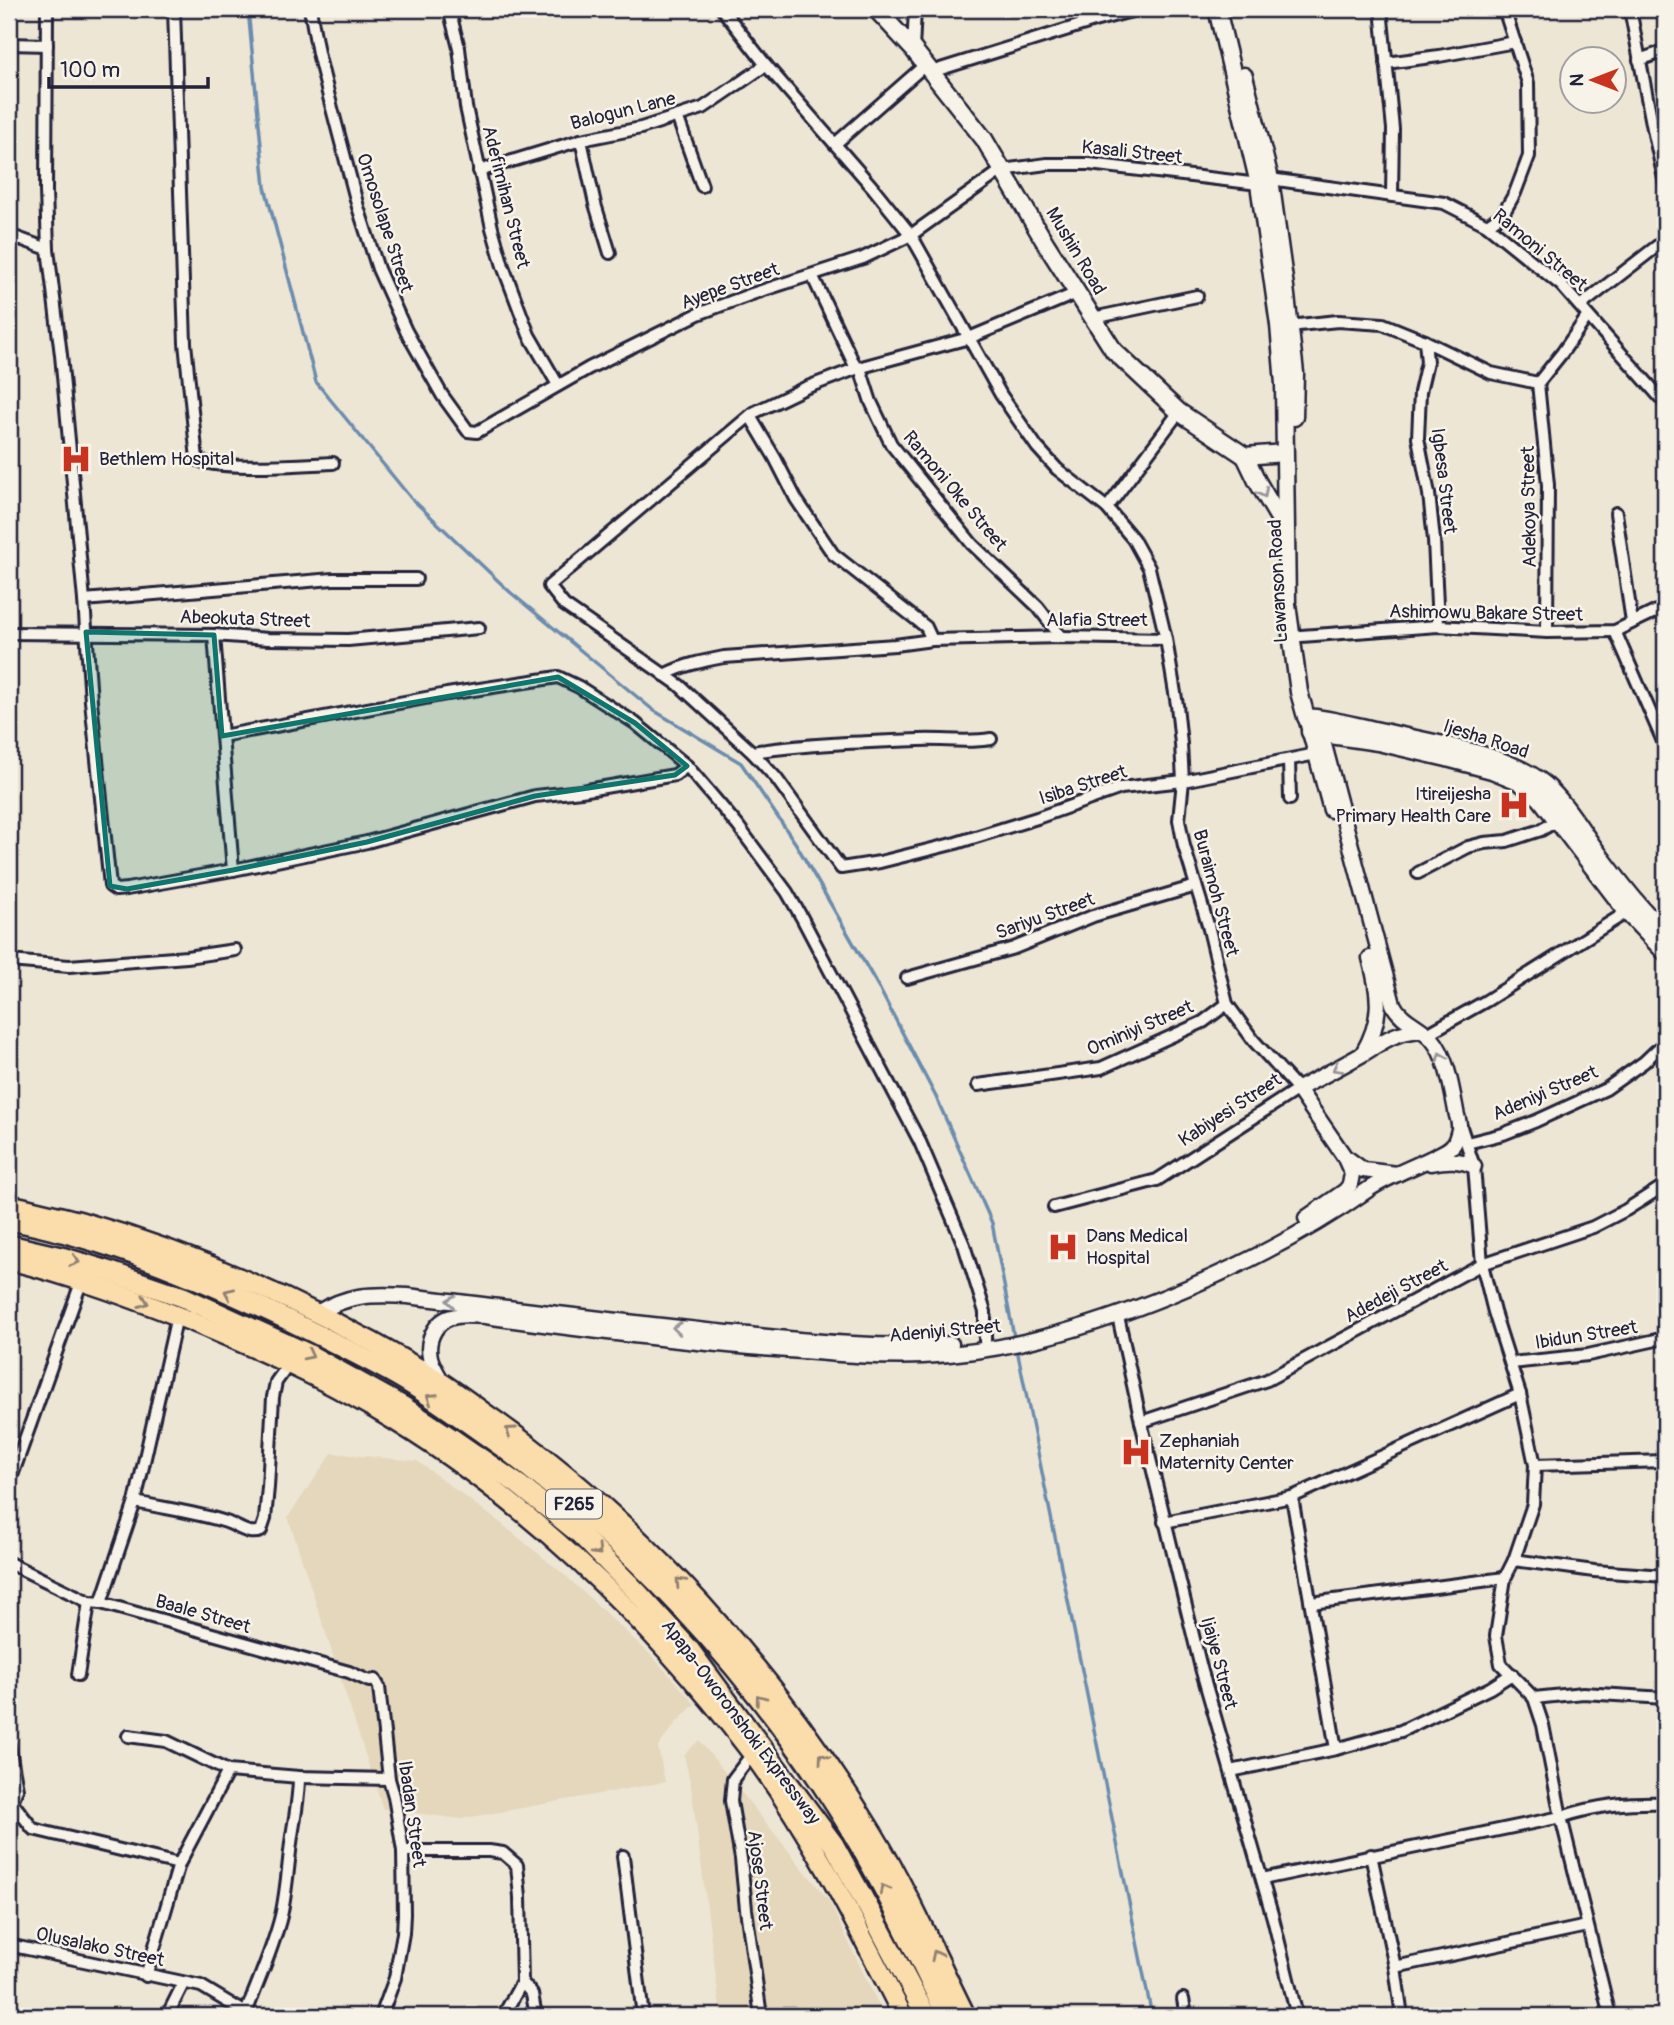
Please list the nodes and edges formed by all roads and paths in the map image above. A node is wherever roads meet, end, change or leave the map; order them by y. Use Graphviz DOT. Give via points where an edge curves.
graph roads {
  1 [pos="47,9"];
  2 [pos="174,9"];
  3 [pos="310,9"];
  4 [pos="449,9"];
  5 [pos="722,9"];
  6 [pos="876,9"];
  7 [pos="915,9"];
  8 [pos="1139,9"];
  9 [pos="1217,9"];
  10 [pos="1227,9"];
  11 [pos="1381,9"];
  12 [pos="1504,9"];
  13 [pos="1630,9"];
  14 [pos="1516,41"];
  15 [pos="9,44"];
  16 [pos="47,45"];
  17 [pos="913,49"];
  18 [pos="1665,51"];
  19 [pos="1639,60"];
  20 [pos="1386,63"];
  21 [pos="766,65"];
  22 [pos="928,69"];
  23 [pos="677,116"];
  24 [pos="581,140"];
  25 [pos="835,144"];
  26 [pos="1002,170"];
  27 [pos="479,171"];
  28 [pos="1264,182"];
  29 [pos="1665,183"];
  30 [pos="702,186"];
  31 [pos="1392,196"];
  32 [pos="1487,225"];
  33 [pos="9,235"];
  34 [pos="911,235"];
  35 [pos="1665,240"];
  36 [pos="48,249"];
  37 [pos="610,253"];
  38 [pos="811,275"];
  39 [pos="1077,293"];
  40 [pos="1197,296"];
  41 [pos="1580,306"];
  42 [pos="1587,317"];
  43 [pos="1093,318"];
  44 [pos="1289,326"];
  45 [pos="969,338"];
  46 [pos="1425,341"];
  47 [pos="858,368"];
  48 [pos="1538,383"];
  49 [pos="558,385"];
  50 [pos="1665,403"];
  51 [pos="1179,412"];
  52 [pos="750,416"];
  53 [pos="468,431"];
  54 [pos="1284,453"];
  55 [pos="1245,456"];
  56 [pos="333,463"];
  57 [pos="1107,508"];
  58 [pos="1616,513"];
  59 [pos="1285,529"];
  60 [pos="416,579"];
  61 [pos="85,600"];
  62 [pos="1665,607"];
  63 [pos="1632,622"];
  64 [pos="1438,626"];
  65 [pos="479,628"];
  66 [pos="1615,631"];
  67 [pos="86,632"];
  68 [pos="1547,632"];
  69 [pos="9,633"];
  70 [pos="214,635"];
  71 [pos="1300,636"];
  72 [pos="1060,637"];
  73 [pos="1166,639"];
  74 [pos="933,640"];
  75 [pos="664,674"];
  76 [pos="1314,725"];
  77 [pos="222,736"];
  78 [pos="991,739"];
  79 [pos="1665,747"];
  80 [pos="752,752"];
  81 [pos="1448,752"];
  82 [pos="1315,754"];
  83 [pos="1289,760"];
  84 [pos="687,766"];
  85 [pos="1182,781"];
  86 [pos="1290,799"];
  87 [pos="1558,820"];
  88 [pos="233,870"];
  89 [pos="1419,873"];
  90 [pos="1196,887"];
  91 [pos="1627,912"];
  92 [pos="1665,934"];
  93 [pos="235,950"];
  94 [pos="1665,952"];
  95 [pos="9,961"];
  96 [pos="907,978"];
  97 [pos="1227,1004"];
  98 [pos="1424,1032"];
  99 [pos="1665,1042"];
  100 [pos="1362,1054"];
  101 [pos="978,1085"];
  102 [pos="1298,1089"];
  103 [pos="1459,1122"];
  104 [pos="1466,1143"];
  105 [pos="1344,1156"];
  106 [pos="1474,1166"];
  107 [pos="1416,1167"];
  108 [pos="1398,1174"];
  109 [pos="1665,1185"];
  110 [pos="9,1204"];
  111 [pos="1054,1207"];
  112 [pos="9,1220"];
  113 [pos="9,1245"];
  114 [pos="9,1260"];
  115 [pos="1482,1264"];
  116 [pos="82,1280"];
  117 [pos="315,1314"];
  118 [pos="177,1316"];
  119 [pos="1118,1316"];
  120 [pos="1056,1331"];
  121 [pos="1665,1338"];
  122 [pos="989,1344"];
  123 [pos="1511,1363"];
  124 [pos="289,1364"];
  125 [pos="442,1383"];
  126 [pos="1520,1394"];
  127 [pos="1141,1422"];
  128 [pos="1665,1461"];
  129 [pos="1535,1465"];
  130 [pos="9,1484"];
  131 [pos="1292,1497"];
  132 [pos="135,1502"];
  133 [pos="1164,1522"];
  134 [pos="1514,1560"];
  135 [pos="9,1563"];
  136 [pos="1665,1576"];
  137 [pos="1505,1578"];
  138 [pos="95,1603"];
  139 [pos="1311,1603"];
  140 [pos="1512,1674"];
  141 [pos="78,1675"];
  142 [pos="380,1697"];
  143 [pos="1534,1698"];
  144 [pos="1665,1698"];
  145 [pos="128,1736"];
  146 [pos="9,1745"];
  147 [pos="1336,1749"];
  148 [pos="752,1754"];
  149 [pos="228,1771"];
  150 [pos="1231,1771"];
  151 [pos="299,1777"];
  152 [pos="389,1779"];
  153 [pos="10,1803"];
  154 [pos="1665,1803"];
  155 [pos="1561,1817"];
  156 [pos="403,1851"];
  157 [pos="1371,1855"];
  158 [pos="623,1856"];
  159 [pos="179,1864"];
  160 [pos="1262,1879"];
  161 [pos="1587,1926"];
  162 [pos="9,1945"];
  163 [pos="1395,1967"];
  164 [pos="146,1976"];
  165 [pos="522,1982"];
  166 [pos="183,1984"];
  167 [pos="1183,1999"];
  168 [pos="248,2014"];
  169 [pos="167,2016"];
  170 [pos="381,2016"];
  171 [pos="503,2016"];
  172 [pos="536,2016"];
  173 [pos="643,2016"];
  174 [pos="761,2016"];
  175 [pos="903,2016"];
  176 [pos="926,2016"];
  177 [pos="947,2016"];
  178 [pos="966,2016"];
  179 [pos="1186,2016"];
  180 [pos="1297,2016"];
  181 [pos="1402,2016"];
  182 [pos="1609,2016"];
  1 -- 16 [label="street"];
  2 -- 56 [label="street" via="185,343 197,459 231,465"];
  3 -- 53 [label="street, Omosolape Street" via="328,97 378,269 406,331"];
  4 -- 27 [label="street, Adefimihan Street"];
  5 -- 21 [label="street, Alafia Street"];
  6 -- 17 [label="main road, Mushin Road"];
  7 -- 17 [label="street"];
  8 -- 22 [label="street"];
  9 -- 28 [label="main road, Lawanson Road"];
  10 -- 28 [label="main road, Lawanson Road"];
  11 -- 20 [label="street"];
  12 -- 14 [label="street"];
  13 -- 19 [label="street"];
  14 -- 20 [label="street"];
  14 -- 32 [label="street" via="1528,83 1529,156 1516,193 1503,214"];
  15 -- 16 [label="street"];
  16 -- 36 [label="street"];
  17 -- 22 [label="main road, Mushin Road"];
  18 -- 19 [label="street"];
  19 -- 29 [label="street"];
  20 -- 31 [label="street" via="1393,129"];
  21 -- 23 [label="street, Balogun Lane" via="703,108"];
  21 -- 25 [label="street, Alafia Street"];
  22 -- 25 [label="street"];
  22 -- 26 [label="main road, Mushin Road" via="972,122"];
  23 -- 24 [label="street, Balogun Lane"];
  23 -- 30 [label="street"];
  24 -- 27 [label="street, Balogun Lane"];
  24 -- 37 [label="street"];
  25 -- 34 [label="street, Alafia Street"];
  26 -- 28 [label="street, Kasali Street" via="1089,164"];
  26 -- 34 [label="street, Ayepe Street"];
  26 -- 39 [label="main road, Mushin Road"];
  27 -- 49 [label="street, Adefimihan Street" via="503,266 521,315"];
  28 -- 31 [label="street, Ramoni Street"];
  28 -- 44 [label="main road, Lawanson Road" via="1286,287"];
  28 -- 54 [label="main road, Lawanson Road" via="1284,384"];
  31 -- 32 [label="street, Ramoni Street" via="1444,203"];
  32 -- 41 [label="street, Ramoni Street"];
  33 -- 36 [label="street"];
  34 -- 38 [label="street, Ayepe Street" via="863,258"];
  34 -- 45 [label="street, Alafia Street"];
  35 -- 41 [label="street"];
  36 -- 61 [label="street"];
  38 -- 47 [label="street, Ramoni Oke Street"];
  38 -- 49 [label="street, Ayepe Street" via="698,314"];
  39 -- 43 [label="main road, Mushin Road"];
  39 -- 45 [label="street"];
  40 -- 43 [label="street"];
  41 -- 42 [label="street, Ramoni Street"];
  42 -- 48 [label="street"];
  42 -- 50 [label="street, Ramoni Street"];
  43 -- 51 [label="main road, Mushin Road" via="1114,351"];
  44 -- 46 [label="street" via="1338,321 1383,324"];
  44 -- 71 [label="main road, Lawanson Road" via="1295,373"];
  45 -- 47 [label="street"];
  45 -- 57 [label="street, Alafia Street" via="1037,447"];
  46 -- 48 [label="street" via="1491,373"];
  46 -- 64 [label="street, Igbesa Street" via="1427,362 1418,438 1434,540"];
  47 -- 52 [label="street"];
  47 -- 72 [label="street, Ramoni Oke Street" via="891,444 972,544 1038,607"];
  48 -- 68 [label="street, Adekoya Street" via="1548,485"];
  49 -- 53 [label="street, Ayepe Street" via="477,432"];
  51 -- 55 [label="main road, Mushin Road"];
  51 -- 57 [label="street"];
  52 -- 74 [label="street" via="833,554 926,627"];
  52 -- 75 [label="street" via="549,586 565,605"];
  54 -- 55 [label="main road"];
  54 -- 59 [label="main road, Lawanson Road"];
  55 -- 59 [label="main road, one-way"];
  57 -- 73 [label="street, Alafia Street" via="1133,539 1149,568"];
  58 -- 63 [label="street"];
  59 -- 76 [label="main road, Lawanson Road" via="1287,604 1299,692"];
  60 -- 61 [label="street" via="333,579"];
  61 -- 67 [label="street"];
  62 -- 63 [label="street, Ashimowu Bakare Street"];
  63 -- 66 [label="street, Ashimowu Bakare Street"];
  64 -- 68 [label="street, Ashimowu Bakare Street"];
  64 -- 71 [label="street, Ashimowu Bakare Street"];
  65 -- 70 [label="street, Abeokuta Street" via="348,640"];
  66 -- 68 [label="street, Ashimowu Bakare Street"];
  66 -- 79 [label="street"];
  67 -- 69 [label="street, Abeokuta Street"];
  67 -- 70 [label="street, Abeokuta Street"];
  67 -- 88 [label="street" via="110,886 127,890"];
  70 -- 77 [label="street"];
  71 -- 76 [label="main road, Lawanson Road"];
  72 -- 73 [label="street, Alafia Street"];
  72 -- 74 [label="street, Alafia Street"];
  73 -- 85 [label="street, Buraimoh Street" via="1177,705"];
  74 -- 75 [label="street, Alafia Street" via="724,657"];
  75 -- 80 [label="street"];
  76 -- 81 [label="main road, Ijesha Road"];
  76 -- 82 [label="street"];
  76 -- 98 [label="street, Lawanson Road" via="1392,1004"];
  77 -- 84 [label="street" via="558,677 635,723"];
  77 -- 88 [label="street"];
  78 -- 80 [label="street" via="905,740"];
  80 -- 85 [label="street, Isiba Street" via="841,868 956,843 1121,788"];
  81 -- 87 [label="main road, Ijesha Road" via="1519,781 1541,798"];
  81 -- 92 [label="main road, Ijesha Road" via="1515,766 1544,785"];
  82 -- 83 [label="street, Isiba Street"];
  82 -- 100 [label="street" via="1379,1005 1375,1030"];
  83 -- 85 [label="street, Isiba Street"];
  83 -- 86 [label="street"];
  84 -- 88 [label="street" via="675,775 522,798 367,842"];
  84 -- 122 [label="street" via="787,892 920,1142 964,1245 985,1312"];
  85 -- 90 [label="street, Buraimoh Street" via="1179,820"];
  87 -- 89 [label="street" via="1507,841 1468,847"];
  87 -- 91 [label="main road, Ijesha Road"];
  90 -- 96 [label="street, Sariyu Street" via="1093,916 1014,948"];
  90 -- 97 [label="street, Buraimoh Street"];
  91 -- 94 [label="main road, Ijesha Road"];
  91 -- 98 [label="street" via="1486,1002"];
  93 -- 95 [label="street" via="69,966"];
  97 -- 101 [label="street, Ominiyi Street" via="1203,1022 1101,1068"];
  97 -- 102 [label="street, Buraimoh Street"];
  98 -- 100 [label="street, Kabiyesi Street" via="1403,1031"];
  103 -- 98 [label="street, Lawanson Road, one-way" via="1445,1064"];
  99 -- 104 [label="street, Adeniyi Street" via="1606,1089 1503,1134"];
  100 -- 102 [label="street, Kabiyesi Street, one-way"];
  102 -- 105 [label="street"];
  102 -- 111 [label="street, Kabiyesi Street" via="1157,1180"];
  103 -- 104 [label="street"];
  103 -- 107 [label="street, Adeniyi Street" via="1452,1146"];
  104 -- 106 [label="street"];
  105 -- 108 [label="street" via="1359,1168"];
  105 -- 120 [label="street, Adeniyi Street" via="1352,1174 1350,1185 1314,1214 1221,1266"];
  106 -- 107 [label="street" via="1444,1160"];
  106 -- 115 [label="street"];
  107 -- 108 [label="street, Adeniyi Street"];
  108 -- 119 [label="street, Adeniyi Street" via="1227,1271"];
  109 -- 115 [label="street, Adedeji Street" via="1593,1227"];
  110 -- 117 [label="main road, Apapa-Oworonshoki Expressway" via="163,1249 250,1282"];
  177 -- 112 [label="highway, Apapa-Oworonshoki Expressway / F265, one-way" via="859,1844 760,1698 653,1576 590,1517 472,1425 406,1381 324,1338 190,1276 68,1234"];
  113 -- 176 [label="highway, Apapa-Oworonshoki Expressway / F265, one-way" via="85,1264 183,1297 308,1354 433,1426 580,1534 688,1648 834,1845"];
  114 -- 116 [label="main road, Apapa-Oworonshoki Expressway"];
  115 -- 123 [label="street"];
  115 -- 127 [label="street, Adedeji Street" via="1267,1380"];
  116 -- 118 [label="main road, Apapa-Oworonshoki Expressway, one-way"];
  116 -- 130 [label="street"];
  122 -- 117 [label="street, Adeniyi Street, one-way" via="857,1345 371,1294 332,1303"];
  117 -- 125 [label="main road, Apapa-Oworonshoki Expressway"];
  118 -- 124 [label="main road, Apapa-Oworonshoki Expressway"];
  118 -- 132 [label="street"];
  119 -- 120 [label="street, Adeniyi Street"];
  119 -- 127 [label="street, Ijaiye Street"];
  120 -- 122 [label="street, Adeniyi Street"];
  121 -- 123 [label="street, Ibidun Street"];
  122 -- 125 [label="street, Adeniyi Street" via="923,1356 855,1356 458,1315 440,1323 431,1337 430,1355"];
  123 -- 126 [label="street"];
  124 -- 132 [label="street" via="276,1382 273,1397 261,1531 248,1532 226,1522"];
  124 -- 148 [label="main road, Apapa-Oworonshoki Expressway" via="374,1408 502,1495 612,1593 695,1683"];
  178 -- 125 [label="main road, Apapa-Oworonshoki Expressway, one-way" via="875,1836 756,1666 646,1546 578,1483"];
  126 -- 129 [label="street"];
  126 -- 131 [label="street"];
  127 -- 133 [label="street, Ijaiye Street"];
  128 -- 129 [label="street"];
  129 -- 134 [label="street" via="1533,1504"];
  131 -- 133 [label="street"];
  131 -- 139 [label="street"];
  132 -- 138 [label="street"];
  133 -- 150 [label="street, Ijaiye Street"];
  134 -- 136 [label="street"];
  134 -- 137 [label="street"];
  135 -- 138 [label="street, Baale Street"];
  137 -- 139 [label="street"];
  137 -- 140 [label="street" via="1496,1636 1501,1664"];
  138 -- 141 [label="street"];
  138 -- 142 [label="street, Baale Street" via="375,1680"];
  139 -- 147 [label="street"];
  140 -- 143 [label="street"];
  140 -- 147 [label="street" via="1401,1731"];
  142 -- 152 [label="street, Ibadan Street"];
  143 -- 144 [label="street" via="1583,1693"];
  143 -- 155 [label="street"];
  145 -- 149 [label="street" via="166,1741"];
  146 -- 153 [label="street" via="17,1789"];
  147 -- 150 [label="street"];
  148 -- 174 [label="street, Ajose Street" via="733,1779 731,1801"];
  148 -- 175 [label="main road, Apapa-Oworonshoki Expressway" via="828,1872"];
  149 -- 151 [label="street"];
  149 -- 159 [label="street"];
  150 -- 160 [label="street, Ijaiye Street"];
  151 -- 152 [label="street"];
  151 -- 168 [label="street" via="280,1919"];
  152 -- 156 [label="street, Ibadan Street"];
  153 -- 159 [label="street" via="33,1829"];
  154 -- 155 [label="street" via="1615,1804"];
  155 -- 157 [label="street"];
  155 -- 161 [label="street"];
  156 -- 165 [label="street" via="489,1851 503,1853 517,1865"];
  156 -- 170 [label="street, Ibadan Street" via="403,1933 396,1978"];
  157 -- 160 [label="street"];
  157 -- 163 [label="street"];
  158 -- 173 [label="street"];
  159 -- 164 [label="street"];
  160 -- 180 [label="street, Ijaiye Street"];
  161 -- 163 [label="street"];
  161 -- 182 [label="street"];
  162 -- 164 [label="street, Olusalako Street"];
  163 -- 181 [label="street"];
  164 -- 166 [label="street, Olusalako Street"];
  165 -- 171 [label="street"];
  165 -- 172 [label="street" via="532,1994"];
  166 -- 168 [label="street, Olusalako Street" via="201,1986"];
  166 -- 169 [label="street"];
  167 -- 179 [label="street"];
}
